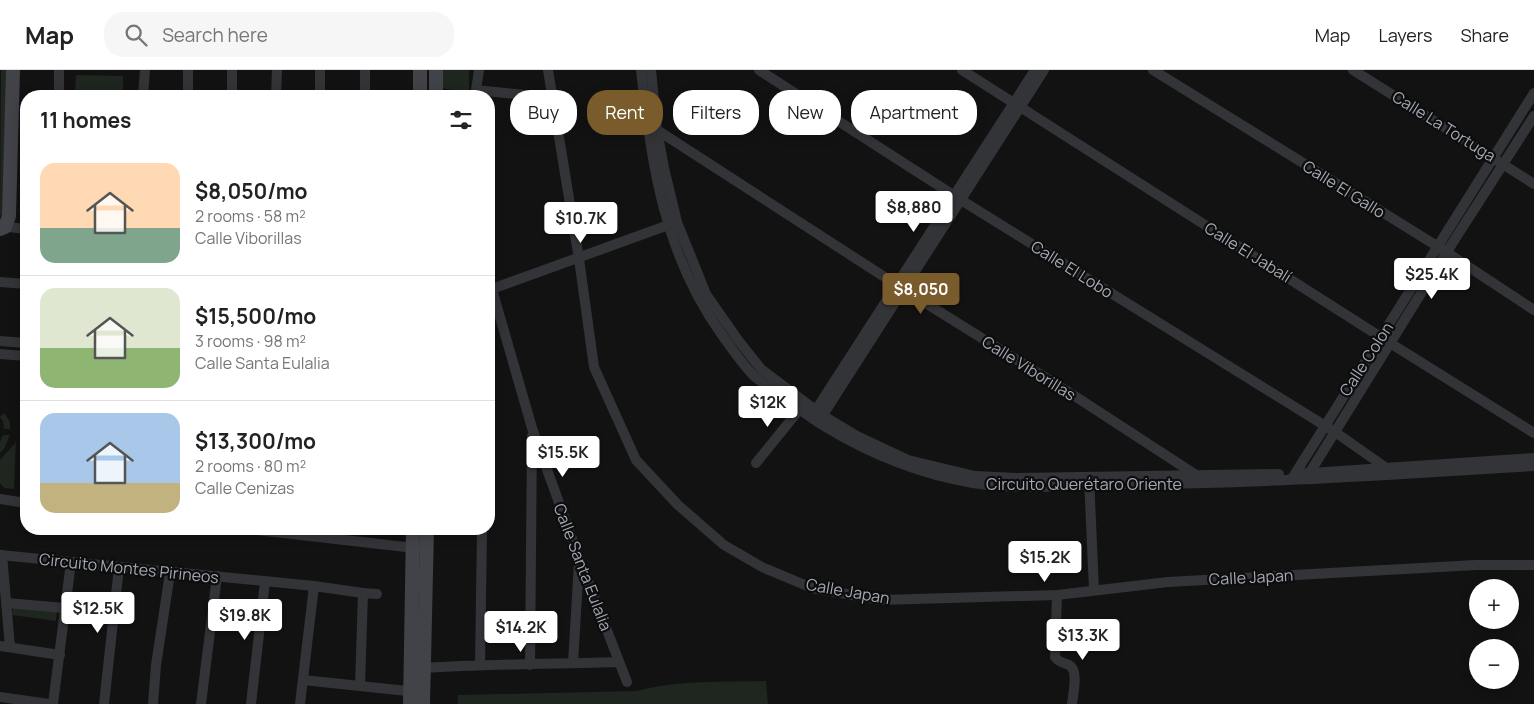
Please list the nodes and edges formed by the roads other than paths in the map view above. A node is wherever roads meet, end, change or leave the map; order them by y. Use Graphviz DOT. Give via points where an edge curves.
graph roads {
  1 [pos="13,70"];
  2 [pos="59,70"];
  3 [pos="145,70"];
  4 [pos="188,70"];
  5 [pos="232,70"];
  6 [pos="277,70"];
  7 [pos="320,70"];
  8 [pos="365,70"];
  9 [pos="420,70"];
  10 [pos="436,70"];
  11 [pos="479,70"];
  12 [pos="548,70"];
  13 [pos="642,70"];
  14 [pos="651,70"];
  15 [pos="759,70"];
  16 [pos="962,70"];
  17 [pos="1035,70"];
  18 [pos="1044,70"];
  19 [pos="1153,70"];
  20 [pos="1353,70"];
  21 [pos="59,90"];
  22 [pos="143,90"];
  23 [pos="188,90"];
  24 [pos="232,90"];
  25 [pos="276,90"];
  26 [pos="320,90"];
  27 [pos="365,90"];
  28 [pos="420,90"];
  29 [pos="436,90"];
  30 [pos="476,90"];
  31 [pos="552,90"];
  32 [pos="644,90"];
  33 [pos="653,90"];
  34 [pos="495,92"];
  35 [pos="510,93"];
  36 [pos="1534,93"];
  37 [pos="1017,106"];
  38 [pos="1534,116"];
  39 [pos="663,134"];
  40 [pos="560,135"];
  41 [pos="649,135"];
  42 [pos="658,135"];
  43 [pos="5,146"];
  44 [pos="1493,157"];
  45 [pos="1503,163"];
  46 [pos="1534,184"];
  47 [pos="958,197"];
  48 [pos="673,224"];
  49 [pos="2,227"];
  50 [pos="20,228"];
  51 [pos="1437,246"];
  52 [pos="1446,253"];
  53 [pos="579,258"];
  54 [pos="0,282"];
  55 [pos="20,284"];
  56 [pos="900,287"];
  57 [pos="495,289"];
  58 [pos="495,303"];
  59 [pos="1534,310"];
  60 [pos="1381,337"];
  61 [pos="0,341"];
  62 [pos="20,342"];
  63 [pos="1390,343"];
  64 [pos="0,354"];
  65 [pos="20,356"];
  66 [pos="802,406"];
  67 [pos="817,417"];
  68 [pos="1324,426"];
  69 [pos="532,428"];
  70 [pos="1335,432"];
  71 [pos="1534,433"];
  72 [pos="1534,458"];
  73 [pos="756,463"];
  74 [pos="1534,466"];
  75 [pos="1385,467"];
  76 [pos="1196,475"];
  77 [pos="1308,476"];
  78 [pos="1293,477"];
  79 [pos="1089,480"];
  80 [pos="1208,484"];
  81 [pos="0,499"];
  82 [pos="20,501"];
  83 [pos="305,535"];
  84 [pos="415,535"];
  85 [pos="425,535"];
  86 [pos="482,535"];
  87 [pos="420,547"];
  88 [pos="1,555"];
  89 [pos="579,558"];
  90 [pos="71,562"];
  91 [pos="1534,565"];
  92 [pos="119,567"];
  93 [pos="170,573"];
  94 [pos="217,576"];
  95 [pos="265,582"];
  96 [pos="1093,585"];
  97 [pos="314,586"];
  98 [pos="363,593"];
  99 [pos="377,594"];
  100 [pos="1057,595"];
  101 [pos="6,603"];
  102 [pos="65,608"];
  103 [pos="5,646"];
  104 [pos="60,654"];
  105 [pos="619,662"];
  106 [pos="573,663"];
  107 [pos="480,665"];
  108 [pos="530,665"];
  109 [pos="424,668"];
  110 [pos="303,680"];
  111 [pos="627,682"];
  112 [pos="360,686"];
  113 [pos="0,697"];
  114 [pos="417,698"];
  115 [pos="50,704"];
  116 [pos="54,704"];
  117 [pos="104,704"];
  118 [pos="153,704"];
  119 [pos="201,704"];
  120 [pos="250,704"];
  121 [pos="300,704"];
  122 [pos="1072,704"];
  1 -- 43 [label="street"];
  2 -- 21 [label="street"];
  3 -- 22 [label="street"];
  4 -- 23 [label="street"];
  5 -- 24 [label="street"];
  6 -- 25 [label="street"];
  7 -- 26 [label="street"];
  8 -- 27 [label="street"];
  9 -- 28 [label="street"];
  10 -- 29 [label="street"];
  11 -- 30 [label="street"];
  12 -- 31 [label="street, Calle Japan"];
  13 -- 32 [label="street, Circuito Querétaro Oriente"];
  14 -- 33 [label="street, Circuito Querétaro Oriente"];
  15 -- 47 [label="street, Calle El Lobo"];
  16 -- 37 [label="street, Calle El Jabalí"];
  17 -- 37 [label="street"];
  18 -- 37 [label="street"];
  19 -- 51 [label="street, Calle El Gallo"];
  20 -- 44 [label="street, Calle La Tortuga"];
  34 -- 35 [label="street"];
  36 -- 44 [label="street, Calle Colon"];
  37 -- 47 [label="street"];
  37 -- 60 [label="street, Calle El Jabalí"];
  38 -- 45 [label="street, Calle Colon"];
  39 -- 56 [label="street, Calle Viborillas"];
  40 -- 53 [label="street, Calle Japan"];
  41 -- 48 [label="street, Circuito Querétaro Oriente" via="655,172"];
  42 -- 48 [label="street, Circuito Querétaro Oriente"];
  43 -- 49 [label="street" via="9,216"];
  44 -- 45 [label="street, Calle La Tortuga"];
  44 -- 51 [label="street, Calle Colon"];
  45 -- 46 [label="street, Calle La Tortuga"];
  45 -- 52 [label="street, Calle Colon"];
  47 -- 56 [label="street"];
  47 -- 68 [label="street, Calle El Lobo"];
  48 -- 53 [label="street"];
  48 -- 66 [label="street, Circuito Querétaro Oriente" via="725,331"];
  49 -- 50 [label="street"];
  51 -- 52 [label="street, Calle El Gallo"];
  51 -- 60 [label="street, Calle Colon"];
  52 -- 59 [label="street, Calle El Gallo"];
  52 -- 63 [label="street, Calle Colon"];
  53 -- 57 [label="street"];
  53 -- 100 [label="street, Calle Japan" via="594,367 636,460 678,506 724,545 812,588 881,600"];
  54 -- 55 [label="street"];
  56 -- 67 [label="street"];
  56 -- 76 [label="street, Calle Viborillas"];
  58 -- 69 [label="street, Calle Santa Eulalia"];
  60 -- 63 [label="street, Calle El Jabalí"];
  60 -- 68 [label="street, Calle Colon"];
  61 -- 62 [label="street"];
  63 -- 70 [label="street, Calle Colon"];
  63 -- 71 [label="street, Calle El Jabalí"];
  64 -- 65 [label="street"];
  66 -- 67 [label="street, Circuito Querétaro Oriente"];
  66 -- 73 [label="street"];
  67 -- 79 [label="street, Circuito Querétaro Oriente" via="904,466 1016,486"];
  68 -- 70 [label="street, Calle El Lobo"];
  68 -- 78 [label="street, Calle Colon"];
  69 -- 89 [label="street, Calle Santa Eulalia"];
  69 -- 108 [label="street"];
  70 -- 75 [label="street, Calle El Lobo"];
  70 -- 77 [label="street, Calle Colon"];
  72 -- 75 [label="street, Circuito Querétaro Oriente"];
  74 -- 77 [label="street, Circuito Querétaro Oriente"];
  75 -- 77 [label="street, Circuito Querétaro Oriente"];
  76 -- 78 [label="street, Circuito Querétaro Oriente"];
  76 -- 79 [label="street, Circuito Querétaro Oriente"];
  76 -- 80 [label="street, Calle Viborillas"];
  77 -- 78 [label="street, Circuito Querétaro Oriente"];
  78 -- 80 [label="street, Circuito Querétaro Oriente"];
  79 -- 80 [label="street, Circuito Querétaro Oriente"];
  79 -- 96 [label="street"];
  81 -- 82 [label="street"];
  83 -- 87 [label="street"];
  84 -- 87 [label="street"];
  85 -- 87 [label="street"];
  86 -- 107 [label="street"];
  87 -- 109 [label="street"];
  87 -- 114 [label="street"];
  88 -- 90 [label="street, Circuito Montes Pirineos"];
  88 -- 101 [label="street"];
  89 -- 105 [label="street, Calle Santa Eulalia"];
  89 -- 106 [label="street"];
  90 -- 92 [label="street, Circuito Montes Pirineos"];
  90 -- 102 [label="street"];
  91 -- 96 [label="street, Calle Japan" via="1476,565"];
  92 -- 93 [label="street, Circuito Montes Pirineos"];
  92 -- 117 [label="street"];
  93 -- 94 [label="street, Circuito Montes Pirineos"];
  93 -- 118 [label="street"];
  94 -- 95 [label="street, Circuito Montes Pirineos"];
  94 -- 119 [label="street"];
  95 -- 97 [label="street, Circuito Montes Pirineos"];
  95 -- 120 [label="street"];
  96 -- 100 [label="street, Calle Japan"];
  97 -- 98 [label="street, Circuito Montes Pirineos"];
  97 -- 110 [label="street"];
  98 -- 99 [label="street, Circuito Montes Pirineos"];
  98 -- 112 [label="street"];
  100 -- 122 [label="street" via="1055,657 1058,662 1074,669"];
  101 -- 102 [label="street"];
  101 -- 103 [label="street"];
  102 -- 104 [label="street"];
  103 -- 104 [label="street"];
  104 -- 116 [label="street"];
  105 -- 106 [label="street"];
  105 -- 111 [label="street, Calle Santa Eulalia"];
  106 -- 108 [label="street"];
  107 -- 108 [label="street"];
  107 -- 109 [label="street"];
  109 -- 114 [label="street"];
  110 -- 112 [label="street"];
  110 -- 121 [label="street"];
  112 -- 114 [label="street"];
  113 -- 115 [label="street"];
}
